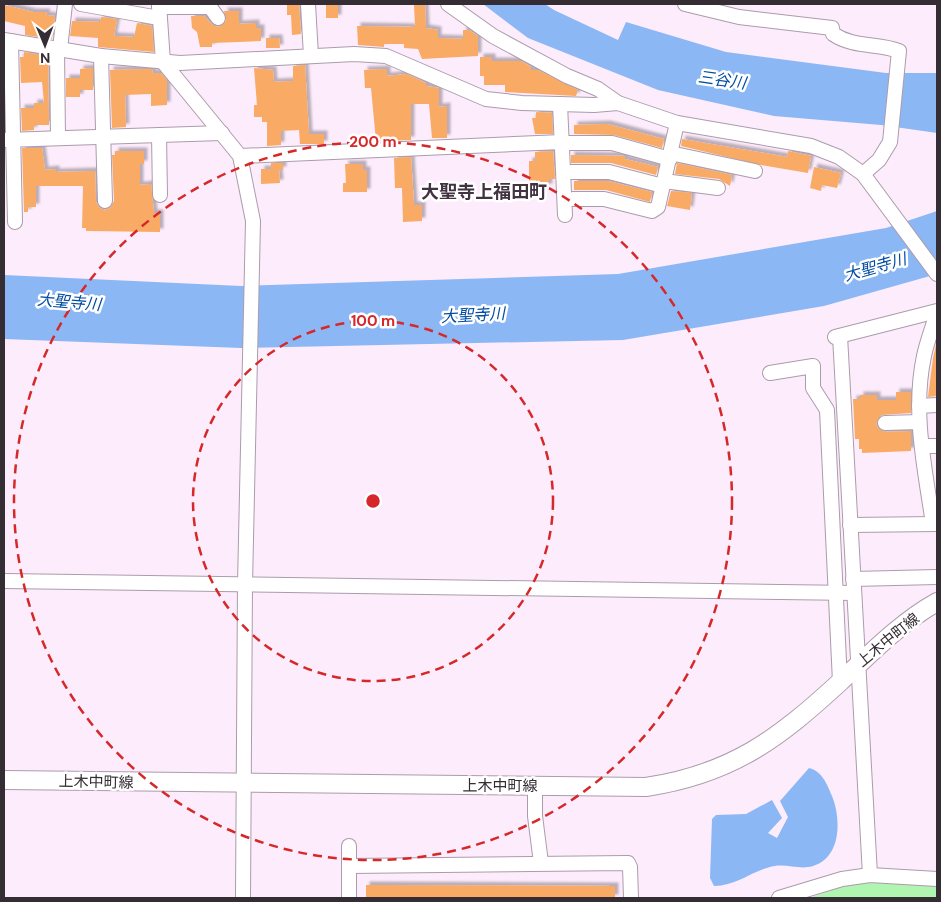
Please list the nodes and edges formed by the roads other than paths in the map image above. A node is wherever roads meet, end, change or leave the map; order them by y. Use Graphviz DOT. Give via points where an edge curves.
graph roads {
  1 [pos="65,4"];
  2 [pos="81,4"];
  3 [pos="308,4"];
  4 [pos="448,4"];
  5 [pos="685,4"];
  6 [pos="159,10"];
  7 [pos="218,18"];
  8 [pos="7,40"];
  9 [pos="58,49"];
  10 [pos="101,56"];
  11 [pos="311,56"];
  12 [pos="163,62"];
  13 [pos="618,103"];
  14 [pos="560,104"];
  15 [pos="677,123"];
  16 [pos="222,133"];
  17 [pos="159,135"];
  18 [pos="103,137"];
  19 [pos="58,138"];
  20 [pos="8,140"];
  21 [pos="565,143"];
  22 [pos="240,156"];
  23 [pos="670,156"];
  24 [pos="754,171"];
  25 [pos="571,172"];
  26 [pos="863,174"];
  27 [pos="663,183"];
  28 [pos="718,188"];
  29 [pos="160,195"];
  30 [pos="573,199"];
  31 [pos="105,201"];
  32 [pos="564,216"];
  33 [pos="15,222"];
  34 [pos="937,274"];
  35 [pos="937,312"];
  36 [pos="770,373"];
  37 [pos="937,405"];
  38 [pos="919,406"];
  39 [pos="919,422"];
  40 [pos="885,423"];
  41 [pos="922,446"];
  42 [pos="937,446"];
  43 [pos="935,524"];
  44 [pos="850,525"];
  45 [pos="937,577"];
  46 [pos="4,581"];
  47 [pos="245,584"];
  48 [pos="854,586"];
  49 [pos="835,592"];
  50 [pos="937,602"];
  51 [pos="858,663"];
  52 [pos="840,682"];
  53 [pos="4,780"];
  54 [pos="245,784"];
  55 [pos="535,786"];
  56 [pos="349,846"];
  57 [pos="541,863"];
  58 [pos="349,866"];
  59 [pos="870,875"];
  60 [pos="937,879"];
  61 [pos="243,898"];
  62 [pos="349,898"];
  63 [pos="630,898"];
  64 [pos="779,898"];
  1 -- 9 [label="street"];
  2 -- 6 [label="street"];
  3 -- 11 [label="street"];
  4 -- 13 [label="street" via="493,36 598,89"];
  5 -- 26 [label="street" via="739,17 832,28 840,39 899,51 890,142 885,152"];
  6 -- 7 [label="street" via="210,7"];
  6 -- 12 [label="street"];
  8 -- 9 [label="street"];
  8 -- 20 [label="street"];
  9 -- 10 [label="street"];
  9 -- 19 [label="street"];
  10 -- 12 [label="street"];
  10 -- 18 [label="street"];
  11 -- 12 [label="street"];
  11 -- 14 [label="street" via="386,56 486,99"];
  12 -- 16 [label="street"];
  13 -- 14 [label="street"];
  13 -- 15 [label="street"];
  14 -- 21 [label="street"];
  15 -- 23 [label="street"];
  15 -- 26 [label="street" via="826,150"];
  16 -- 17 [label="street"];
  16 -- 22 [label="street"];
  17 -- 18 [label="street"];
  17 -- 29 [label="street"];
  18 -- 19 [label="street"];
  18 -- 31 [label="street"];
  19 -- 20 [label="street"];
  20 -- 33 [label="street"];
  21 -- 22 [label="street"];
  21 -- 23 [label="street" via="612,143"];
  21 -- 32 [label="street"];
  22 -- 47 [label="street" via="253,221"];
  23 -- 24 [label="street"];
  23 -- 27 [label="street"];
  25 -- 27 [label="street" via="609,172"];
  26 -- 34 [label="street"];
  27 -- 28 [label="street"];
  27 -- 30 [label="street" via="658,207 652,210 604,199"];
  35 -- 38 [label="street" via="924,355"];
  35 -- 44 [label="street" via="838,337"];
  36 -- 49 [label="street" via="813,366 813,388 827,410"];
  37 -- 38 [label="street"];
  38 -- 39 [label="street"];
  39 -- 40 [label="street"];
  39 -- 41 [label="street"];
  41 -- 42 [label="street"];
  41 -- 43 [label="street"];
  43 -- 44 [label="street"];
  44 -- 48 [label="street"];
  45 -- 48 [label="street"];
  46 -- 47 [label="street"];
  47 -- 49 [label="street"];
  47 -- 54 [label="street"];
  48 -- 49 [label="street"];
  48 -- 51 [label="street"];
  49 -- 52 [label="street"];
  50 -- 51 [label="main road, 上木中町線"];
  51 -- 52 [label="main road, 上木中町線"];
  51 -- 59 [label="street"];
  52 -- 55 [label="main road, 上木中町線" via="771,741 737,761 697,777 646,786"];
  53 -- 54 [label="main road, 上木中町線"];
  54 -- 55 [label="main road, 上木中町線"];
  54 -- 61 [label="street"];
  55 -- 57 [label="street"];
  56 -- 58 [label="street"];
  57 -- 58 [label="street"];
  57 -- 63 [label="street" via="628,863"];
  58 -- 62 [label="street"];
  59 -- 60 [label="street"];
  59 -- 64 [label="street" via="842,879"];
}
